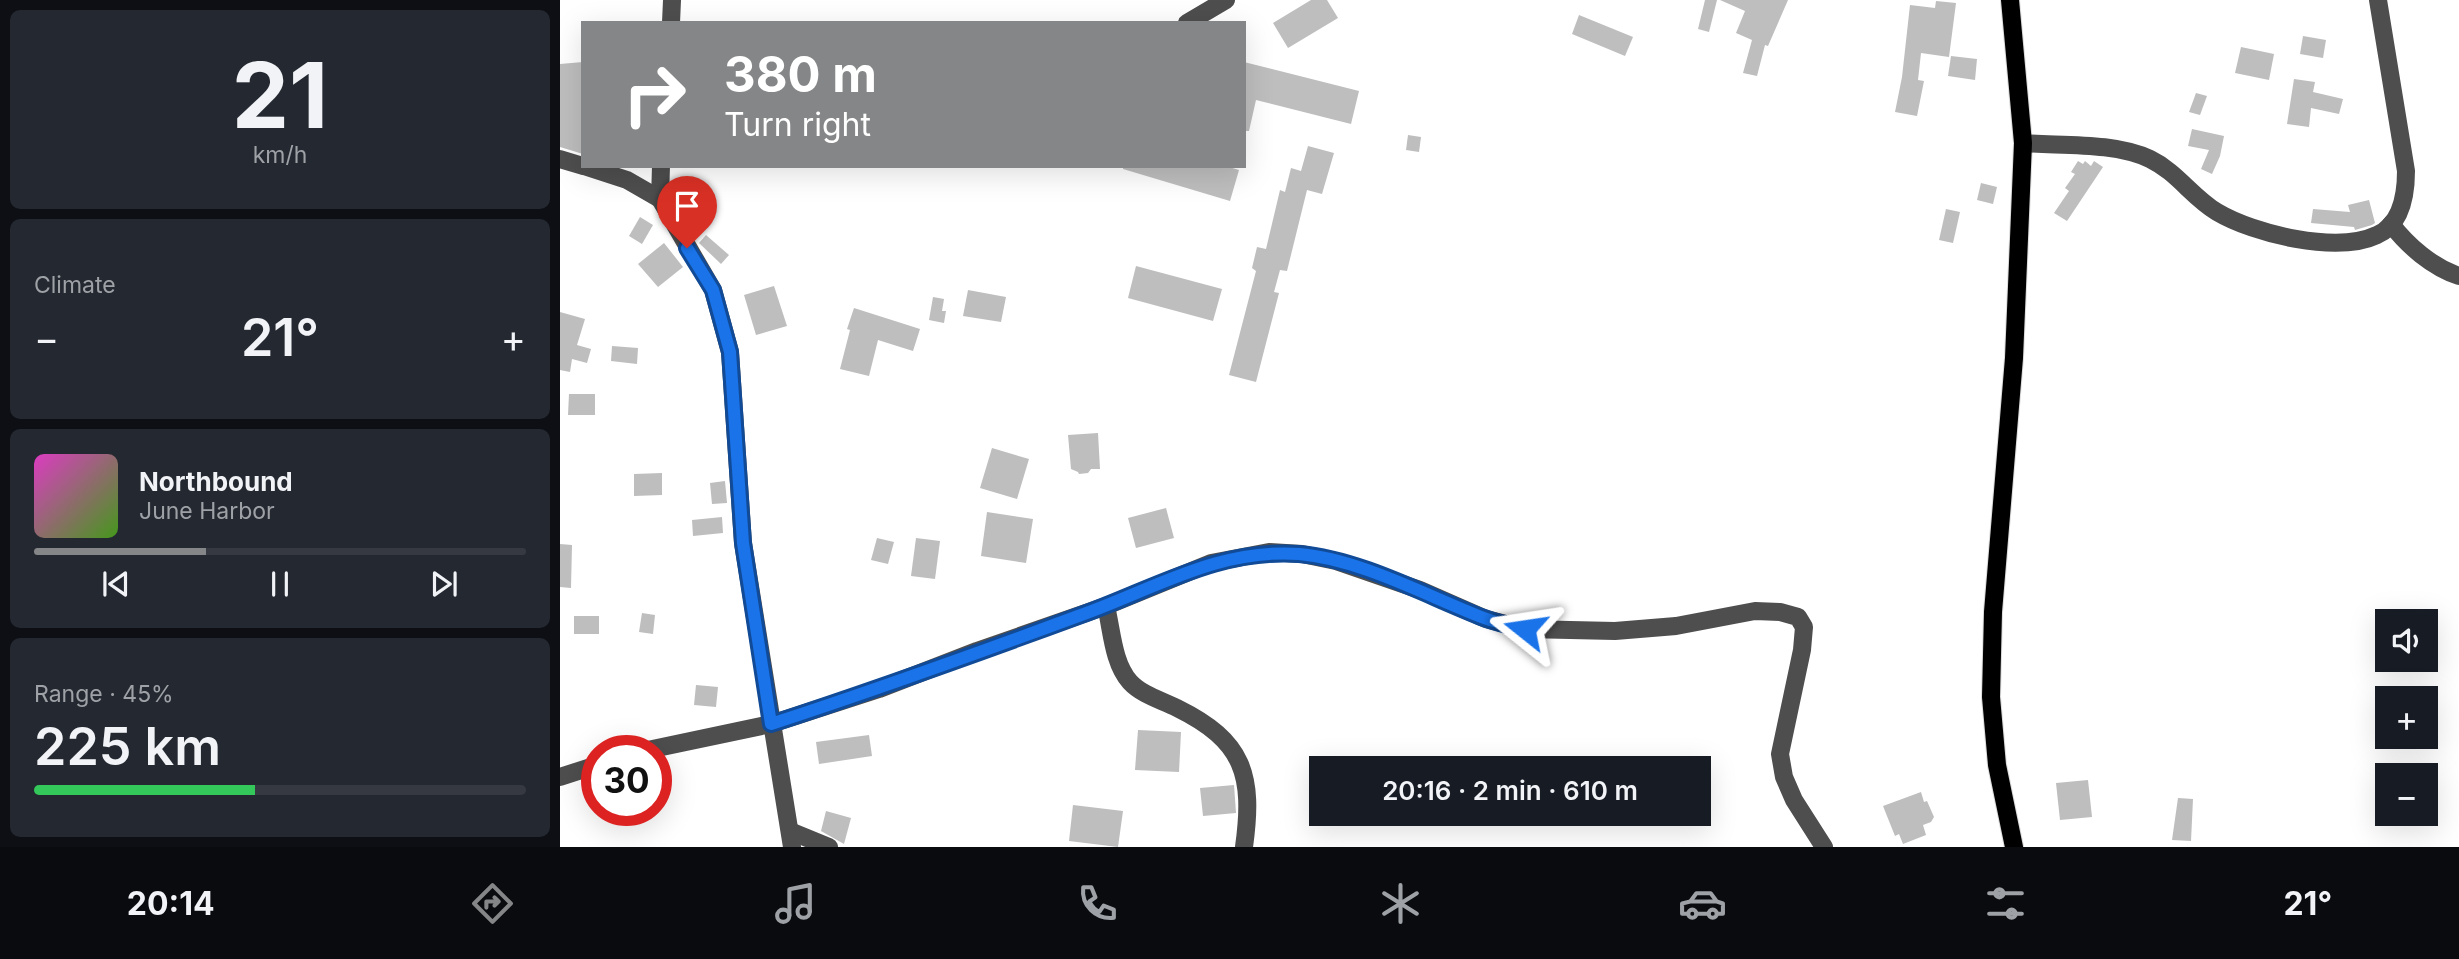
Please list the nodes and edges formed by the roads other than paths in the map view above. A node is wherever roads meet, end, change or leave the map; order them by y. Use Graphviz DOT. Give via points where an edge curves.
graph roads {
  1 [pos="672,0"];
  2 [pos="1226,0"];
  3 [pos="2010,0"];
  4 [pos="2378,0"];
  5 [pos="671,21"];
  6 [pos="1190,21"];
  7 [pos="2023,143"];
  8 [pos="560,159"];
  9 [pos="581,165"];
  10 [pos="590,168"];
  11 [pos="661,168"];
  12 [pos="660,199"];
  13 [pos="2391,224"];
  14 [pos="2459,276"];
  15 [pos="1106,606"];
  16 [pos="771,724"];
  17 [pos="672,745"];
  18 [pos="581,770"];
  19 [pos="560,777"];
  20 [pos="791,839"];
  21 [pos="829,847"];
  22 [pos="1244,847"];
  23 [pos="1824,847"];
  24 [pos="2014,847"];
  1 -- 5 [label="street"];
  2 -- 6 [label="street"];
  3 -- 7 [label="main road"];
  4 -- 13 [label="street" via="2406,171 2406,194"];
  7 -- 13 [label="street" via="2106,148 2151,159 2218,212 2286,237 2316,242 2361,240 2379,235"];
  7 -- 24 [label="main road" via="2014,358 1993,612 1997,765"];
  8 -- 9 [label="street"];
  10 -- 12 [label="street" via="627,180"];
  11 -- 12 [label="street"];
  12 -- 16 [label="street" via="713,290 730,352 743,543"];
  13 -- 14 [label="street" via="2406,243"];
  15 -- 16 [label="street"];
  15 -- 22 [label="street" via="1118,664 1130,682 1202,720 1241,762 1247,786"];
  15 -- 23 [label="street" via="1211,563 1269,552 1336,561 1486,619 1525,629 1615,631 1676,626 1755,611 1798,617 1804,627 1802,650 1780,754 1794,800"];
  16 -- 17 [label="street"];
  16 -- 20 [label="street"];
  18 -- 19 [label="street"];
  20 -- 21 [label="street"];
}
